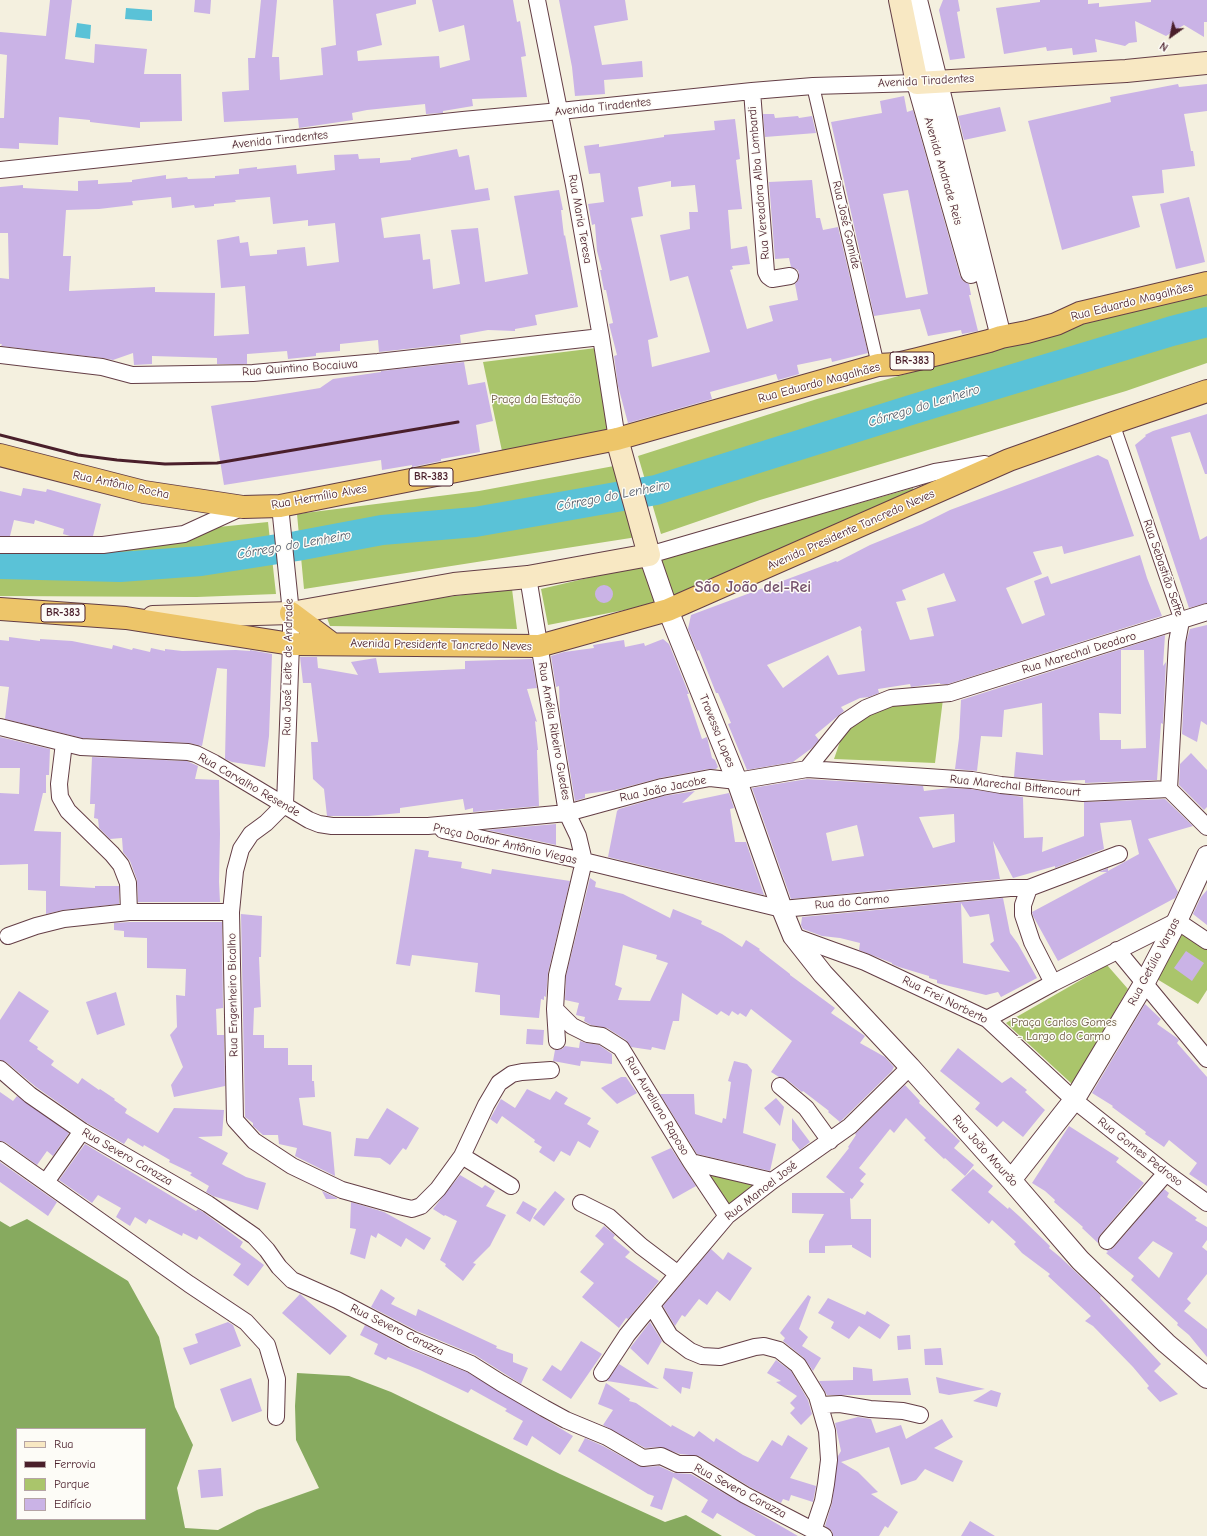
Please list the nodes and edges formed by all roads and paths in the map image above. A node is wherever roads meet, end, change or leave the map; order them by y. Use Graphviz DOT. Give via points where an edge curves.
graph roads {
  1 [pos="537,0"];
  2 [pos="900,0"];
  3 [pos="918,0"];
  4 [pos="1207,62"];
  5 [pos="927,82"];
  6 [pos="813,86"];
  7 [pos="752,91"];
  8 [pos="560,111"];
  9 [pos="0,170"];
  10 [pos="790,276"];
  11 [pos="1207,283"];
  12 [pos="601,337"];
  13 [pos="995,339"];
  14 [pos="0,355"];
  15 [pos="878,365"];
  16 [pos="1207,391"];
  17 [pos="1113,423"];
  18 [pos="617,439"];
  19 [pos="0,456"];
  20 [pos="1009,460"];
  21 [pos="280,506"];
  22 [pos="243,507"];
  23 [pos="0,545"];
  24 [pos="648,549"];
  25 [pos="528,577"];
  26 [pos="0,609"];
  27 [pos="291,610"];
  28 [pos="668,610"];
  29 [pos="1207,612"];
  30 [pos="126,618"];
  31 [pos="1181,621"];
  32 [pos="331,643"];
  33 [pos="291,644"];
  34 [pos="539,646"];
  35 [pos="0,727"];
  36 [pos="64,743"];
  37 [pos="807,769"];
  38 [pos="737,781"];
  39 [pos="1169,789"];
  40 [pos="285,804"];
  41 [pos="567,813"];
  42 [pos="428,826"];
  43 [pos="1207,827"];
  44 [pos="1120,854"];
  45 [pos="1207,856"];
  46 [pos="584,861"];
  47 [pos="1029,888"];
  48 [pos="782,909"];
  49 [pos="129,912"];
  50 [pos="231,912"];
  51 [pos="1177,921"];
  52 [pos="8,936"];
  53 [pos="793,936"];
  54 [pos="1207,941"];
  55 [pos="1117,950"];
  56 [pos="1145,982"];
  57 [pos="1053,983"];
  58 [pos="555,1009"];
  59 [pos="987,1019"];
  60 [pos="557,1041"];
  61 [pos="1207,1059"];
  62 [pos="910,1067"];
  63 [pos="0,1069"];
  64 [pos="551,1070"];
  65 [pos="780,1086"];
  66 [pos="1074,1100"];
  67 [pos="82,1131"];
  68 [pos="830,1141"];
  69 [pos="0,1150"];
  70 [pos="462,1156"];
  71 [pos="691,1162"];
  72 [pos="1166,1173"];
  73 [pos="1011,1180"];
  74 [pos="772,1181"];
  75 [pos="46,1182"];
  76 [pos="511,1186"];
  77 [pos="581,1203"];
  78 [pos="1207,1203"];
  79 [pos="727,1216"];
  80 [pos="1107,1241"];
  81 [pos="678,1274"];
  82 [pos="652,1306"];
  83 [pos="602,1373"];
  84 [pos="1207,1378"];
  85 [pos="821,1405"];
  86 [pos="920,1415"];
  87 [pos="276,1417"];
  88 [pos="818,1533"];
  1 -- 8 [label="street, Rua Maria Teresa"];
  2 -- 5 [label="main road, Avenida Andrade Reis"];
  3 -- 5 [label="street, Avenida Andrade Reis"];
  4 -- 5 [label="main road, Avenida Tiradentes" via="1126,70"];
  5 -- 6 [label="street, Avenida Tiradentes"];
  5 -- 13 [label="street, Avenida Andrade Reis"];
  6 -- 7 [label="street, Avenida Tiradentes"];
  6 -- 15 [label="street, Rua José Gomide"];
  7 -- 8 [label="street, Avenida Tiradentes"];
  7 -- 10 [label="street, Rua Vereadora Alba Lombardi" via="766,272 772,279"];
  8 -- 9 [label="street, Avenida Tiradentes"];
  8 -- 12 [label="street, Rua Maria Teresa"];
  11 -- 13 [label="highway, Rua Eduardo Magalhães / BR-383" via="1080,313 1056,324"];
  12 -- 14 [label="street, Rua Quintino Bocaiuva" via="253,373 132,375 102,367"];
  12 -- 18 [label="street, Rua Maria Teresa"];
  13 -- 15 [label="highway, Rua Eduardo Magalhães / BR-383" via="897,364"];
  15 -- 18 [label="highway, Rua Eduardo Magalhães / BR-383"];
  16 -- 17 [label="highway, Avenida Presidente Tancredo Neves / BR-383"];
  17 -- 20 [label="highway, Avenida Presidente Tancredo Neves / BR-383"];
  17 -- 31 [label="street, Rua Sebastião Sette"];
  18 -- 21 [label="highway, Rua Hermílio Alves / BR-383"];
  18 -- 24 [label="main road"];
  19 -- 22 [label="highway, Rua Antônio Rocha / BR-383" via="144,492"];
  20 -- 24 [label="street, Avenida Presidente Tancredo Neves" via="934,472"];
  20 -- 28 [label="highway, Avenida Presidente Tancredo Neves / BR-383"];
  21 -- 22 [label="highway, Rua Hermílio Alves / BR-383"];
  21 -- 27 [label="street, Rua José Leite de Andrade"];
  22 -- 23 [label="street, Rua Hermílio Alves" via="184,534 103,545"];
  24 -- 25 [label="main road, Avenida Presidente Tancredo Neves"];
  24 -- 28 [label="street, Travessa Lopes"];
  25 -- 27 [label="main road, Avenida Presidente Tancredo Neves" via="454,584"];
  25 -- 34 [label="street, Rua Amélia Ribeiro Guedes"];
  26 -- 30 [label="highway, Avenida Presidente Tancredo Neves / BR-383"];
  27 -- 30 [label="main road, Avenida Presidente Tancredo Neves"];
  27 -- 32 [label="highway"];
  27 -- 33 [label="street, Rua José Leite de Andrade"];
  28 -- 34 [label="highway, Avenida Presidente Tancredo Neves / BR-383"];
  28 -- 38 [label="street, Travessa Lopes"];
  29 -- 31 [label="street, Rua Marechal Deodoro"];
  30 -- 33 [label="highway, Avenida Presidente Tancredo Neves / BR-383"];
  31 -- 37 [label="street, Rua Marechal Deodoro" via="950,694 891,698 866,708 845,722"];
  31 -- 39 [label="street, Rua Sebastião Sette" via="1177,642"];
  32 -- 33 [label="highway, Avenida Presidente Tancredo Neves / BR-383"];
  32 -- 34 [label="highway, Avenida Presidente Tancredo Neves / BR-383"];
  33 -- 40 [label="street, Rua José Leite de Andrade"];
  34 -- 41 [label="street, Rua Amélia Ribeiro Guedes"];
  35 -- 36 [label="street, Rua Carvalho Resende"];
  36 -- 40 [label="street, Rua Carvalho Resende" via="97,749 196,754"];
  36 -- 49 [label="street" via="60,797 70,814 121,865 128,882"];
  37 -- 38 [label="street, Rua João Jacobe"];
  37 -- 39 [label="street, Rua Marechal Bittencourt" via="972,780 1083,793"];
  38 -- 41 [label="street, Rua João Jacobe" via="710,778 662,787"];
  38 -- 48 [label="street, Travessa Lopes"];
  39 -- 43 [label="street"];
  40 -- 42 [label="street, Rua Carvalho Resende" via="309,820 324,825"];
  40 -- 50 [label="street, Rua Engenheiro Bicalho" via="243,844 235,871"];
  41 -- 42 [label="street, Praça Doutor Antônio Viegas"];
  41 -- 46 [label="street, Praça Doutor Antônio Viegas" via="578,836"];
  42 -- 46 [label="street, Praça Doutor Antônio Viegas"];
  44 -- 47 [label="street, Rua do Carmo"];
  45 -- 51 [label="street, Rua Getúlio Vargas"];
  46 -- 48 [label="street, Rua do Carmo"];
  46 -- 58 [label="street" via="557,975"];
  47 -- 48 [label="street, Rua do Carmo"];
  47 -- 57 [label="street" via="1023,905 1023,915 1032,942"];
  48 -- 53 [label="street, Rua João Mourão"];
  49 -- 50 [label="street"];
  49 -- 52 [label="street" via="64,919 23,929"];
  50 -- 70 [label="street, Rua Engenheiro Bicalho" via="235,1120 254,1141 292,1166 342,1190 412,1208 422,1206"];
  51 -- 54 [label="street"];
  51 -- 55 [label="street"];
  51 -- 56 [label="street, Rua Getúlio Vargas"];
  53 -- 59 [label="street, Rua Frei Norberto" via="865,962"];
  53 -- 62 [label="street, Rua João Mourão" via="823,974"];
  55 -- 56 [label="street"];
  55 -- 57 [label="street"];
  56 -- 61 [label="street"];
  56 -- 66 [label="street, Rua Getúlio Vargas"];
  57 -- 59 [label="street"];
  58 -- 60 [label="street"];
  58 -- 71 [label="street, Rua Aureliano Raposo" via="572,1026 588,1034 602,1036 621,1048"];
  59 -- 66 [label="street, Rua Frei Norberto"];
  62 -- 68 [label="street, Rua Manoel José" via="856,1120"];
  62 -- 73 [label="street, Rua João Mourão"];
  63 -- 67 [label="street, Rua Severo Carazza"];
  64 -- 70 [label="street" via="512,1074 499,1083"];
  65 -- 68 [label="street" via="806,1108"];
  66 -- 72 [label="street, Rua Gomes Pedroso"];
  66 -- 73 [label="street, Rua Getúlio Vargas"];
  67 -- 75 [label="street"];
  67 -- 88 [label="street, Rua Severo Carazza" via="208,1204 254,1236 292,1280 337,1300 413,1340 471,1364 566,1420 607,1437 643,1458 661,1456 678,1464 694,1464 745,1495"];
  68 -- 74 [label="street, Rua Manoel José"];
  69 -- 75 [label="street"];
  70 -- 76 [label="street"];
  71 -- 74 [label="street"];
  71 -- 79 [label="street, Rua Aureliano Raposo"];
  72 -- 78 [label="street, Rua Gomes Pedroso"];
  72 -- 80 [label="street"];
  73 -- 84 [label="street, Rua João Mourão" via="1080,1260 1166,1343"];
  74 -- 79 [label="street, Rua Manoel José"];
  75 -- 87 [label="street" via="246,1322 267,1345 277,1379"];
  77 -- 81 [label="street" via="609,1217"];
  79 -- 81 [label="street, Rua Manoel José"];
  81 -- 82 [label="street, Rua Manoel José"];
  82 -- 83 [label="street, Rua Manoel José" via="627,1335"];
  82 -- 85 [label="street" via="670,1336 684,1348 702,1356 720,1357 764,1346 779,1350 798,1365"];
  85 -- 86 [label="street" via="840,1404"];
  85 -- 88 [label="street" via="827,1431 828,1472"];
}
